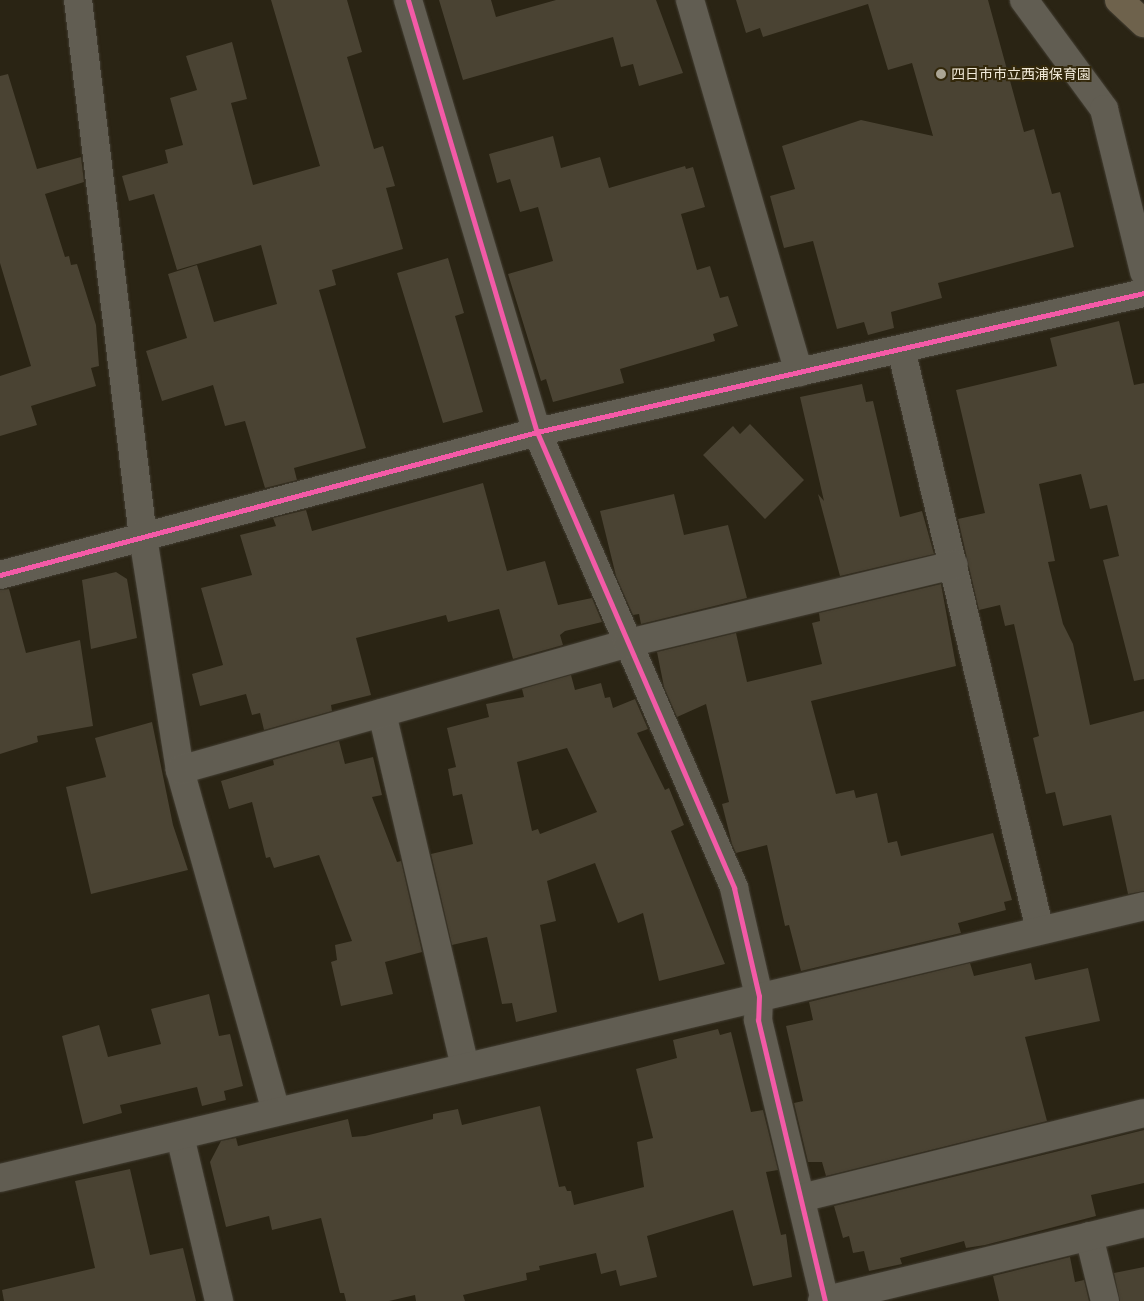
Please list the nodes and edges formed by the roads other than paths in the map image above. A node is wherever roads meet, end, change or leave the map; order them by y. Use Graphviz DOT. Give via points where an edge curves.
graph roads {
  1 [pos="78,0"];
  2 [pos="408,0"];
  3 [pos="690,0"];
  4 [pos="1024,0"];
  5 [pos="1119,0"];
  6 [pos="1144,23"];
  7 [pos="1144,272"];
  8 [pos="1144,294"];
  9 [pos="901,349"];
  10 [pos="800,372"];
  11 [pos="536,432"];
  12 [pos="143,537"];
  13 [pos="954,565"];
  14 [pos="0,575"];
  15 [pos="628,643"];
  16 [pos="382,713"];
  17 [pos="180,770"];
  18 [pos="1144,906"];
  19 [pos="1040,930"];
  20 [pos="759,996"];
  21 [pos="465,1066"];
  22 [pos="276,1111"];
  23 [pos="1144,1113"];
  24 [pos="180,1136"];
  25 [pos="0,1178"];
  26 [pos="801,1198"];
  27 [pos="1144,1223"];
  28 [pos="1089,1236"];
  29 [pos="219,1301"];
  30 [pos="824,1301"];
  31 [pos="1105,1301"];
  1 -- 12 [label="street"];
  2 -- 11 [label="street"];
  3 -- 10 [label="street"];
  4 -- 7 [label="street" via="1104,109"];
  5 -- 6 [label="highway"];
  8 -- 9 [label="street"];
  9 -- 10 [label="street"];
  9 -- 13 [label="street"];
  10 -- 11 [label="street"];
  11 -- 12 [label="street"];
  11 -- 15 [label="street"];
  12 -- 14 [label="street"];
  12 -- 17 [label="street"];
  13 -- 15 [label="street"];
  13 -- 19 [label="street"];
  15 -- 16 [label="street"];
  15 -- 20 [label="street" via="734,888"];
  16 -- 17 [label="street"];
  16 -- 21 [label="street"];
  17 -- 22 [label="street"];
  18 -- 19 [label="street"];
  19 -- 20 [label="street"];
  20 -- 21 [label="street"];
  20 -- 26 [label="street" via="758,1020"];
  21 -- 22 [label="street"];
  22 -- 24 [label="street"];
  23 -- 26 [label="street"];
  24 -- 25 [label="street"];
  24 -- 29 [label="street"];
  26 -- 30 [label="street"];
  27 -- 28 [label="street"];
  28 -- 30 [label="street"];
  28 -- 31 [label="street"];
}
